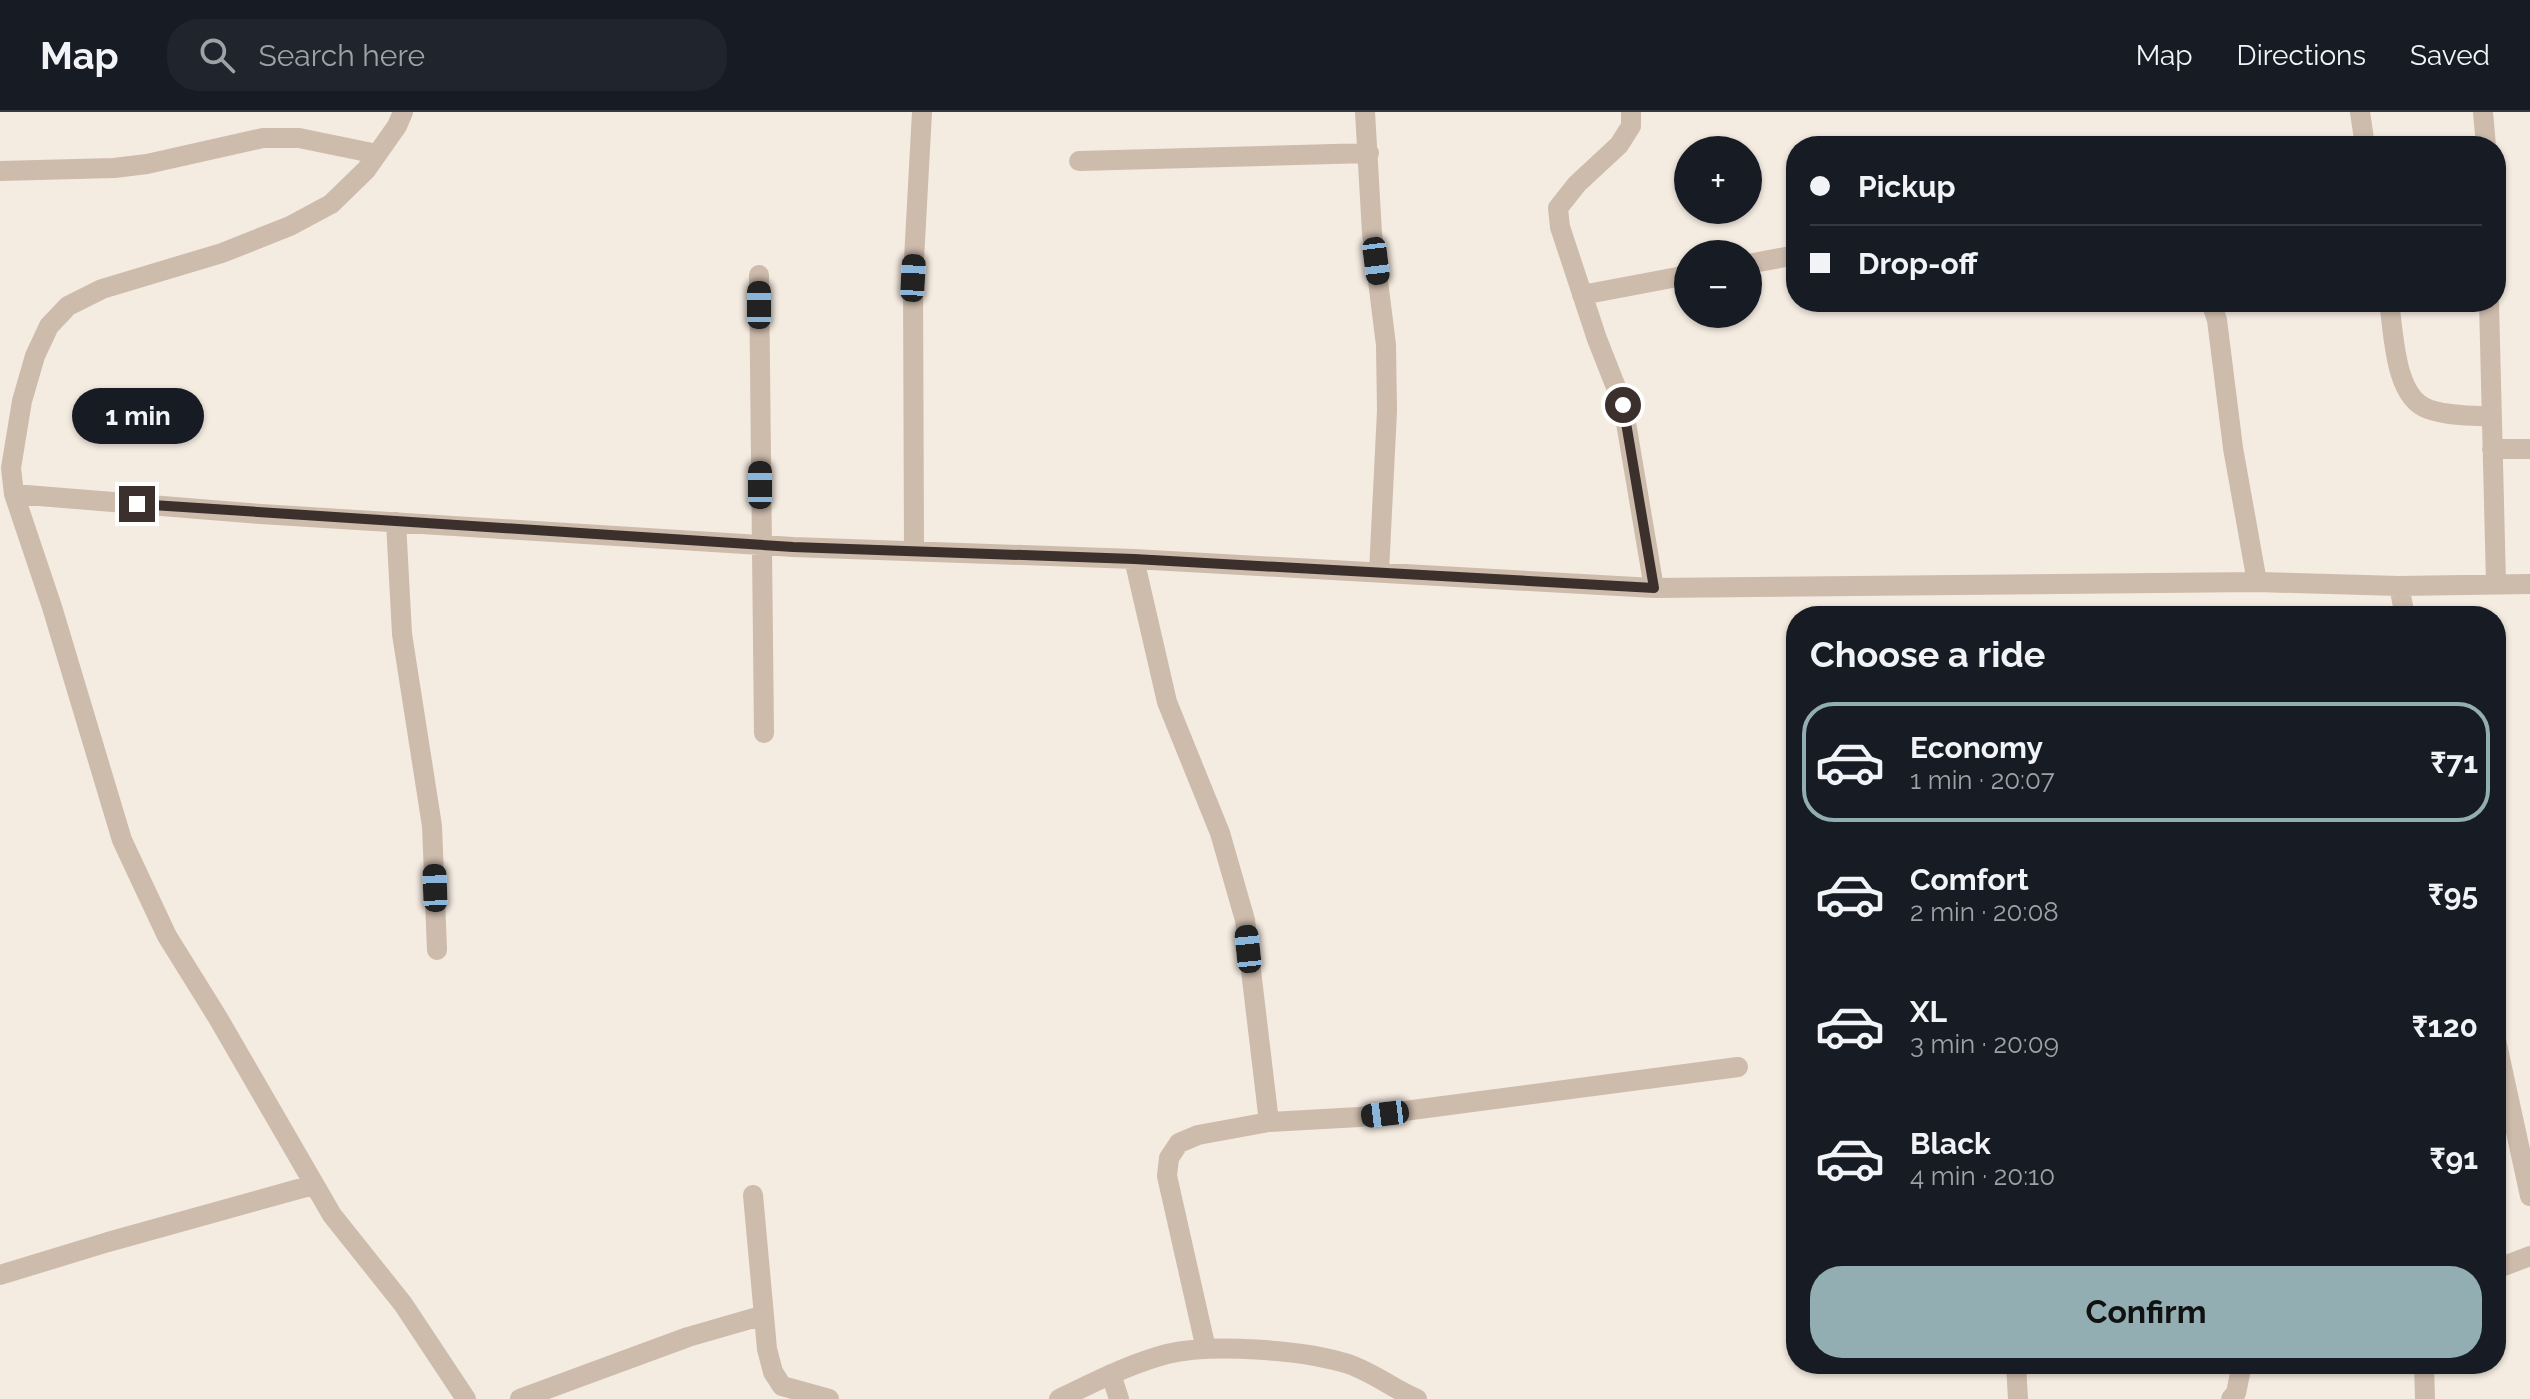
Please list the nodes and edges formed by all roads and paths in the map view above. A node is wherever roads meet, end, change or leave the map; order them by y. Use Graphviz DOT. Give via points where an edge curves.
graph roads {
  1 [pos="403,112"];
  2 [pos="922,112"];
  3 [pos="1365,112"];
  4 [pos="1631,112"];
  5 [pos="2360,112"];
  6 [pos="2483,112"];
  7 [pos="2364,136"];
  8 [pos="2485,136"];
  9 [pos="1369,153"];
  10 [pos="377,154"];
  11 [pos="1079,161"];
  12 [pos="0,171"];
  13 [pos="1786,257"];
  14 [pos="1762,261"];
  15 [pos="759,275"];
  16 [pos="1674,278"];
  17 [pos="1582,295"];
  18 [pos="2214,312"];
  19 [pos="2391,312"];
  20 [pos="2489,312"];
  21 [pos="2491,417"];
  22 [pos="2492,449"];
  23 [pos="2530,449"];
  24 [pos="6,468"];
  25 [pos="14,494"];
  26 [pos="396,522"];
  27 [pos="761,545"];
  28 [pos="914,551"];
  29 [pos="1134,559"];
  30 [pos="1379,572"];
  31 [pos="2257,582"];
  32 [pos="2496,583"];
  33 [pos="2530,584"];
  34 [pos="2399,586"];
  35 [pos="1654,588"];
  36 [pos="2403,606"];
  37 [pos="764,733"];
  38 [pos="437,950"];
  39 [pos="1738,1067"];
  40 [pos="2506,1086"];
  41 [pos="1269,1122"];
  42 [pos="311,1182"];
  43 [pos="753,1195"];
  44 [pos="2530,1196"];
  45 [pos="2530,1256"];
  46 [pos="2506,1265"];
  47 [pos="0,1275"];
  48 [pos="764,1315"];
  49 [pos="1206,1349"];
  50 [pos="1111,1374"];
  51 [pos="2017,1374"];
  52 [pos="2240,1374"];
  53 [pos="2424,1374"];
  54 [pos="466,1399"];
  55 [pos="520,1399"];
  56 [pos="829,1399"];
  57 [pos="1059,1399"];
  58 [pos="1119,1399"];
  59 [pos="1417,1399"];
  60 [pos="2018,1399"];
  61 [pos="2231,1399"];
  62 [pos="2425,1399"];
  1 -- 10 [label="street"];
  2 -- 28 [label="street" via="913,278"];
  3 -- 9 [label="street"];
  4 -- 17 [label="street" via="1631,126 1619,145 1558,208"];
  5 -- 7 [label="street"];
  6 -- 8 [label="street"];
  9 -- 11 [label="street"];
  9 -- 30 [label="street" via="1372,233 1386,345"];
  10 -- 12 [label="street" via="299,138 263,138 147,164"];
  10 -- 24 [label="street" via="331,204 290,226 102,289 68,306 49,326 35,356"];
  13 -- 14 [label="street"];
  15 -- 27 [label="street"];
  16 -- 17 [label="street"];
  17 -- 35 [label="street" via="1623,405"];
  18 -- 31 [label="street"];
  19 -- 21 [label="street" via="2406,392 2415,402 2429,410"];
  20 -- 21 [label="street"];
  21 -- 22 [label="street"];
  22 -- 23 [label="street"];
  22 -- 32 [label="street"];
  24 -- 25 [label="street"];
  25 -- 26 [label="street"];
  25 -- 42 [label="street" via="122,840 167,936"];
  26 -- 27 [label="street"];
  26 -- 38 [label="street" via="402,634 432,826"];
  27 -- 28 [label="street"];
  27 -- 37 [label="street"];
  28 -- 29 [label="street"];
  29 -- 30 [label="street"];
  29 -- 41 [label="street" via="1167,702 1220,833 1242,905"];
  30 -- 35 [label="street"];
  31 -- 34 [label="street"];
  31 -- 35 [label="street"];
  32 -- 33 [label="street"];
  32 -- 34 [label="street"];
  34 -- 36 [label="street"];
  39 -- 41 [label="street" via="1359,1117"];
  40 -- 44 [label="street"];
  41 -- 49 [label="street" via="1198,1135 1179,1143 1169,1158 1167,1176"];
  42 -- 47 [label="street"];
  42 -- 54 [label="street"];
  43 -- 48 [label="street"];
  45 -- 46 [label="street"];
  48 -- 55 [label="street"];
  48 -- 56 [label="street" via="767,1349 782,1386"];
  49 -- 50 [label="street" via="1170,1353"];
  49 -- 59 [label="street" via="1270,1350 1347,1363"];
  50 -- 57 [label="street"];
  50 -- 58 [label="street"];
  51 -- 60 [label="street"];
  52 -- 61 [label="street"];
  53 -- 62 [label="street"];
}
